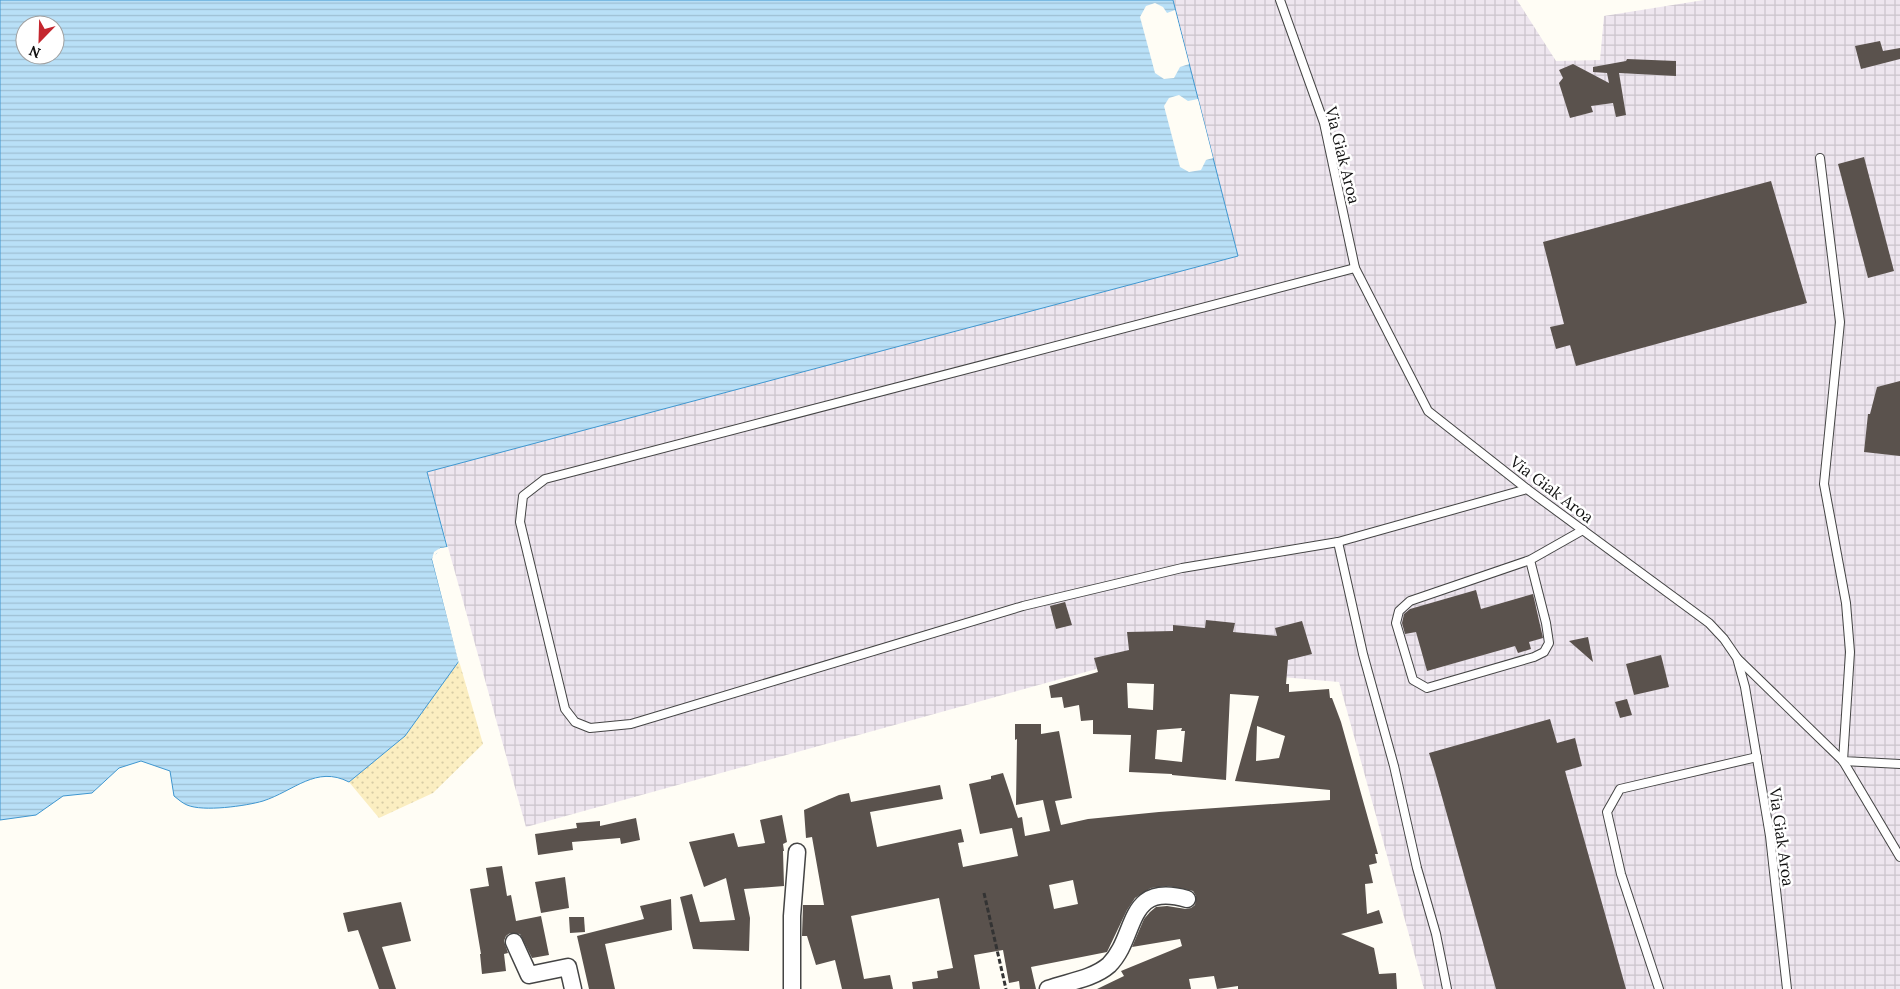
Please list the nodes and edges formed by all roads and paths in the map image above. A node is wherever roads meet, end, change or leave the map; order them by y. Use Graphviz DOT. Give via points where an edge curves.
graph roads {
  1 [pos="1280,0"];
  2 [pos="1820,158"];
  3 [pos="1355,268"];
  4 [pos="1527,489"];
  5 [pos="1583,530"];
  6 [pos="1338,542"];
  7 [pos="1530,560"];
  8 [pos="1737,658"];
  9 [pos="1756,757"];
  10 [pos="1843,761"];
  11 [pos="1900,764"];
  12 [pos="797,852"];
  13 [pos="1900,857"];
  14 [pos="984,893"];
  15 [pos="1187,899"];
  16 [pos="514,942"];
  17 [pos="574,989"];
  18 [pos="792,989"];
  19 [pos="1006,989"];
  20 [pos="1048,989"];
  21 [pos="1448,989"];
  22 [pos="1659,989"];
  23 [pos="1787,989"];
  1 -- 3 [label="lane, Via Giak Aroa" via="1324,124"];
  2 -- 10 [label="lane" via="1840,322 1824,484 1846,603 1850,652"];
  3 -- 4 [label="lane, Via Giak Aroa" via="1428,411"];
  3 -- 6 [label="lane" via="545,479 524,496 520,522 565,709 575,722 590,728 631,724 1023,606 1182,568"];
  4 -- 5 [label="lane, Via Giak Aroa"];
  4 -- 6 [label="lane"];
  5 -- 7 [label="lane"];
  5 -- 8 [label="lane, Via Giak Aroa" via="1709,623"];
  6 -- 21 [label="lane"];
  7 -- 7 [label="lane" via="1410,601 1399,611 1396,623 1413,680 1427,688 1436,687 1544,652 1549,644 1546,623"];
  8 -- 9 [label="lane, Via Giak Aroa"];
  8 -- 10 [label="lane"];
  9 -- 22 [label="lane" via="1620,789 1607,812 1621,874"];
  9 -- 23 [label="lane, Via Giak Aroa" via="1770,836"];
  10 -- 11 [label="lane"];
  10 -- 13 [label="lane"];
  12 -- 18 [label="street" via="792,916"];
  14 -- 19 [label="path"];
  15 -- 20 [label="street" via="1158,896 1139,907 1118,954 1108,966 1090,976"];
  16 -- 17 [label="street" via="529,975 568,967"];
}
